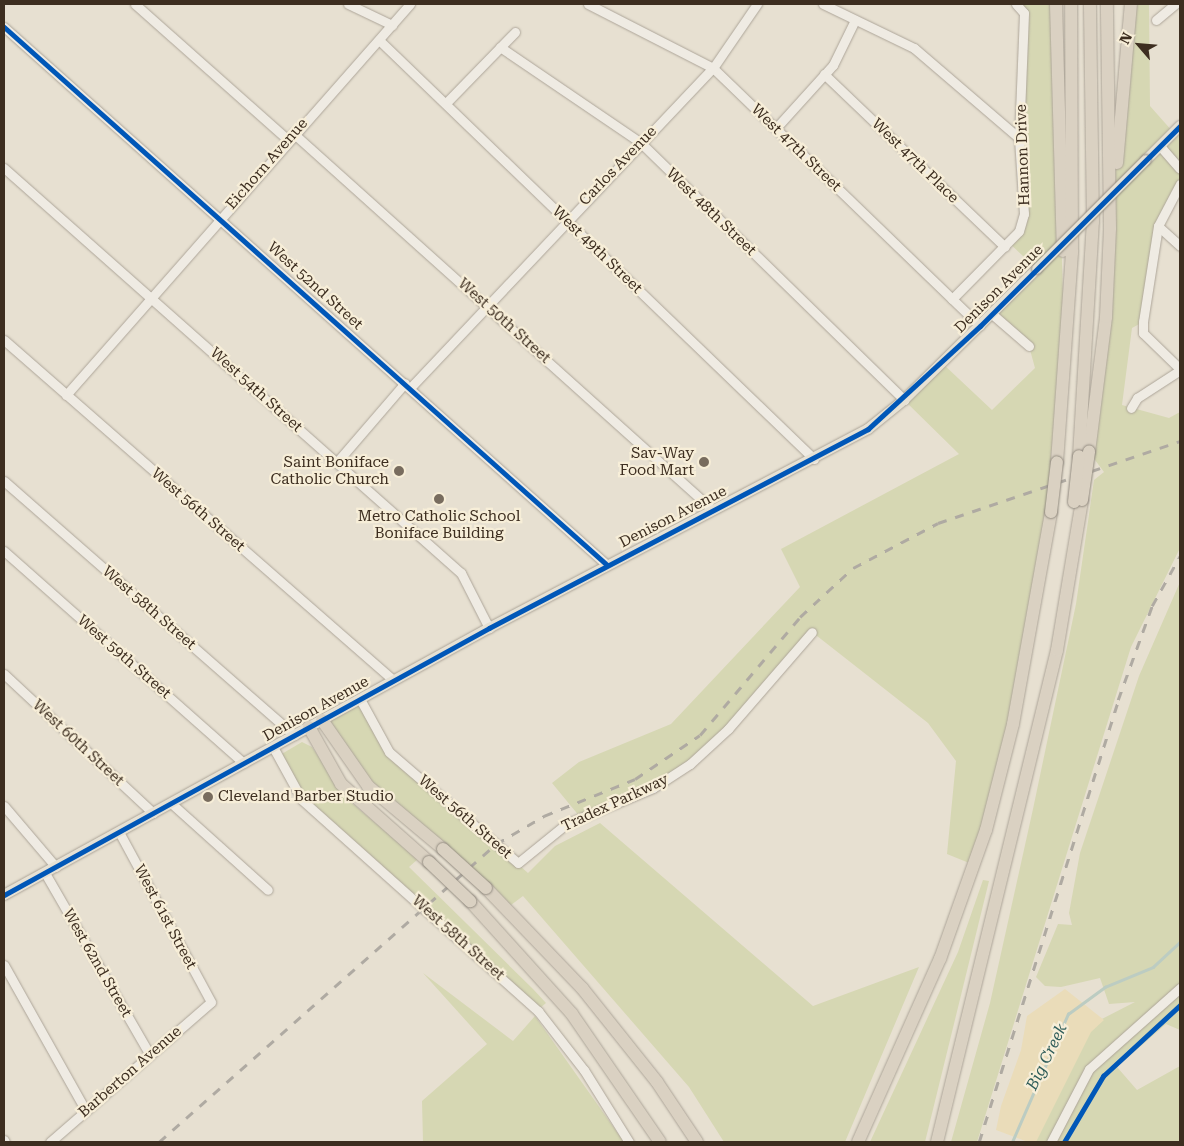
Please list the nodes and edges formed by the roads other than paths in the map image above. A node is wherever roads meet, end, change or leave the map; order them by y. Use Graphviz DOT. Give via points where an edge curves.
graph roads {
  1 [pos="135,4"];
  2 [pos="348,4"];
  3 [pos="410,4"];
  4 [pos="588,4"];
  5 [pos="756,4"];
  6 [pos="823,4"];
  7 [pos="1016,4"];
  8 [pos="1055,4"];
  9 [pos="1071,4"];
  10 [pos="1090,4"];
  11 [pos="1107,4"];
  12 [pos="1131,4"];
  13 [pos="1175,4"];
  14 [pos="855,20"];
  15 [pos="1156,20"];
  16 [pos="392,25"];
  17 [pos="4,27"];
  18 [pos="515,32"];
  19 [pos="379,40"];
  20 [pos="500,47"];
  21 [pos="713,68"];
  22 [pos="824,74"];
  23 [pos="446,103"];
  24 [pos="1180,126"];
  25 [pos="776,128"];
  26 [pos="291,137"];
  27 [pos="1019,138"];
  28 [pos="641,143"];
  29 [pos="1160,146"];
  30 [pos="4,168"];
  31 [pos="1180,169"];
  32 [pos="1180,184"];
  33 [pos="220,218"];
  34 [pos="566,220"];
  35 [pos="1158,226"];
  36 [pos="1110,228"];
  37 [pos="1180,246"];
  38 [pos="1005,247"];
  39 [pos="151,296"];
  40 [pos="952,299"];
  41 [pos="485,304"];
  42 [pos="992,314"];
  43 [pos="980,326"];
  44 [pos="4,340"];
  45 [pos="1029,346"];
  46 [pos="1180,370"];
  47 [pos="1065,377"];
  48 [pos="407,386"];
  49 [pos="66,395"];
  50 [pos="904,400"];
  51 [pos="1131,408"];
  52 [pos="1084,454"];
  53 [pos="814,459"];
  54 [pos="337,462"];
  55 [pos="4,481"];
  56 [pos="713,510"];
  57 [pos="4,552"];
  58 [pos="607,565"];
  59 [pos="489,628"];
  60 [pos="812,632"];
  61 [pos="4,674"];
  62 [pos="393,680"];
  63 [pos="360,699"];
  64 [pos="322,720"];
  65 [pos="308,727"];
  66 [pos="294,735"];
  67 [pos="273,747"];
  68 [pos="244,763"];
  69 [pos="171,802"];
  70 [pos="4,806"];
  71 [pos="153,813"];
  72 [pos="119,832"];
  73 [pos="518,863"];
  74 [pos="56,867"];
  75 [pos="45,873"];
  76 [pos="268,890"];
  77 [pos="4,895"];
  78 [pos="4,965"];
  79 [pos="1180,988"];
  80 [pos="211,1002"];
  81 [pos="149,1053"];
  82 [pos="86,1111"];
  83 [pos="50,1142"];
  84 [pos="629,1142"];
  85 [pos="660,1142"];
  86 [pos="698,1142"];
  87 [pos="858,1142"];
  88 [pos="937,1142"];
  89 [pos="1051,1142"];
  1 -- 26 [label="street, West 50th Street"];
  2 -- 16 [label="street"];
  3 -- 16 [label="street, Eichorn Avenue"];
  4 -- 21 [label="street, West 47th Street"];
  5 -- 21 [label="street, Carlos Avenue"];
  6 -- 14 [label="street"];
  7 -- 27 [label="street, Hannon Drive" via="1024,14"];
  8 -- 47 [label="highway"];
  9 -- 47 [label="highway" via="1072,252"];
  10 -- 52 [label="highway" via="1093,222"];
  11 -- 36 [label="highway"];
  12 -- 36 [label="highway"];
  13 -- 15 [label="street"];
  14 -- 22 [label="street"];
  14 -- 27 [label="street" via="914,48"];
  16 -- 19 [label="street, Eichorn Avenue"];
  17 -- 33 [label="street, West 52nd Street"];
  18 -- 20 [label="street"];
  19 -- 23 [label="street, West 49th Street"];
  19 -- 26 [label="street, Eichorn Avenue"];
  20 -- 23 [label="street"];
  20 -- 28 [label="street, West 48th Street"];
  21 -- 25 [label="street, West 47th Street"];
  21 -- 28 [label="street, Carlos Avenue"];
  22 -- 25 [label="street"];
  22 -- 38 [label="street, West 47th Place"];
  23 -- 34 [label="street, West 49th Street"];
  24 -- 29 [label="main road, Denison Avenue"];
  25 -- 40 [label="street, West 47th Street"];
  26 -- 33 [label="street, Eichorn Avenue"];
  26 -- 41 [label="street, West 50th Street"];
  27 -- 38 [label="street, Hannon Drive" via="1024,214 1019,231"];
  28 -- 34 [label="street, Carlos Avenue"];
  28 -- 50 [label="street, West 48th Street"];
  29 -- 31 [label="street"];
  29 -- 42 [label="main road, Denison Avenue, bridge"];
  30 -- 39 [label="street, West 54th Street"];
  32 -- 35 [label="street"];
  33 -- 39 [label="street, Eichorn Avenue"];
  33 -- 48 [label="street, West 52nd Street"];
  34 -- 41 [label="street, Carlos Avenue"];
  34 -- 53 [label="street, West 49th Street"];
  35 -- 37 [label="street"];
  35 -- 46 [label="street" via="1143,333"];
  36 -- 52 [label="highway" via="1105,325"];
  38 -- 40 [label="street, Hannon Drive"];
  39 -- 49 [label="street, Eichorn Avenue"];
  39 -- 54 [label="street, West 54th Street"];
  40 -- 43 [label="street, West 47th Street"];
  41 -- 48 [label="street, Carlos Avenue"];
  41 -- 56 [label="street, West 50th Street"];
  42 -- 43 [label="main road, Denison Avenue"];
  42 -- 45 [label="street"];
  43 -- 50 [label="main road, Denison Avenue"];
  44 -- 49 [label="street, West 56th Street"];
  46 -- 51 [label="street" via="1137,398"];
  47 -- 87 [label="highway, bridge" via="1051,512 1013,724 986,830 940,959"];
  48 -- 54 [label="street, Carlos Avenue"];
  48 -- 58 [label="street, West 52nd Street"];
  49 -- 62 [label="street, West 56th Street"];
  50 -- 53 [label="main road, Denison Avenue" via="868,429"];
  52 -- 88 [label="highway, bridge" via="1060,636"];
  53 -- 56 [label="main road, Denison Avenue"];
  54 -- 59 [label="street, West 54th Street" via="461,573"];
  55 -- 66 [label="street, West 58th Street"];
  56 -- 58 [label="main road, Denison Avenue"];
  57 -- 68 [label="street, West 59th Street"];
  58 -- 59 [label="main road, Denison Avenue"];
  59 -- 62 [label="main road, Denison Avenue"];
  60 -- 73 [label="street, Tradex Parkway" via="728,729 690,764 653,788 566,824"];
  61 -- 71 [label="street, West 60th Street"];
  62 -- 63 [label="main road, Denison Avenue"];
  63 -- 64 [label="main road, Denison Avenue"];
  63 -- 73 [label="street, West 56th Street" via="389,752"];
  64 -- 65 [label="main road, Denison Avenue"];
  64 -- 86 [label="highway, bridge" via="368,786 486,888 588,995"];
  65 -- 66 [label="main road, Denison Avenue"];
  65 -- 85 [label="highway, bridge" via="346,790 470,901 557,995"];
  66 -- 67 [label="main road, Denison Avenue"];
  67 -- 68 [label="main road, Denison Avenue"];
  67 -- 84 [label="street, West 58th Street" via="302,800 538,1011 584,1070"];
  68 -- 69 [label="main road, Denison Avenue"];
  69 -- 71 [label="main road, Denison Avenue"];
  69 -- 76 [label="street"];
  70 -- 74 [label="street"];
  71 -- 72 [label="main road, Denison Avenue"];
  72 -- 74 [label="main road, Denison Avenue"];
  72 -- 80 [label="street, West 61st Street"];
  74 -- 75 [label="main road, Denison Avenue"];
  75 -- 77 [label="main road, Denison Avenue"];
  75 -- 81 [label="street, West 62nd Street"];
  78 -- 82 [label="street"];
  79 -- 89 [label="street" via="1089,1069"];
  80 -- 81 [label="street, Barberton Avenue"];
  81 -- 82 [label="street, Barberton Avenue"];
  82 -- 83 [label="street, Barberton Avenue"];
}
